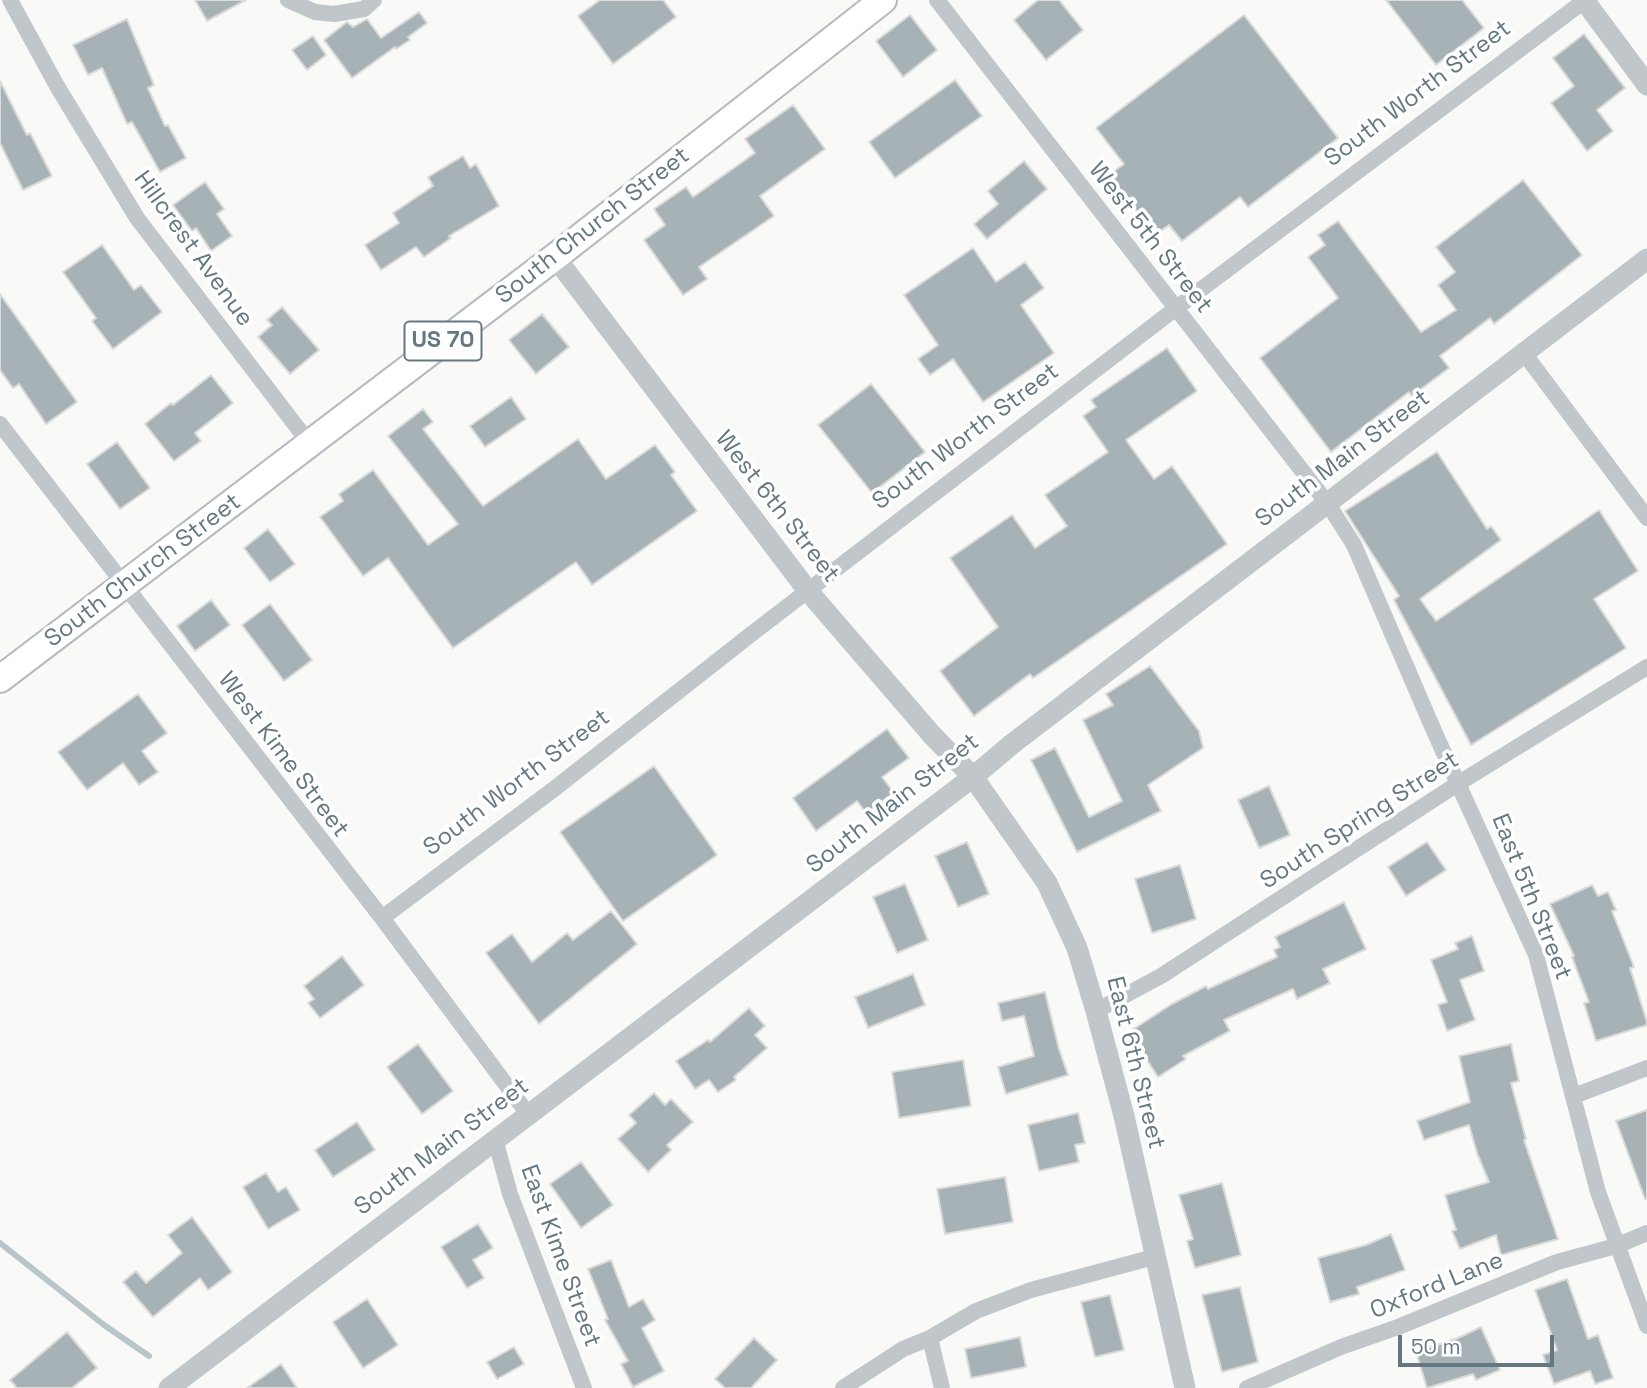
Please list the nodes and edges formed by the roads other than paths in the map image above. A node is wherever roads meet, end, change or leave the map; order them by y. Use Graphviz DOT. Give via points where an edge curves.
graph roads {
  1 [pos="10,0"];
  2 [pos="288,0"];
  3 [pos="374,0"];
  4 [pos="883,0"];
  5 [pos="937,0"];
  6 [pos="1585,0"];
  7 [pos="1647,85"];
  8 [pos="555,257"];
  9 [pos="1647,259"];
  10 [pos="1175,309"];
  11 [pos="1524,353"];
  12 [pos="0,425"];
  13 [pos="310,444"];
  14 [pos="1328,504"];
  15 [pos="1647,518"];
  16 [pos="125,586"];
  17 [pos="808,591"];
  18 [pos="1647,667"];
  19 [pos="0,679"];
  20 [pos="972,777"];
  21 [pos="1459,783"];
  22 [pos="382,918"];
  23 [pos="1096,1011"];
  24 [pos="1647,1068"];
  25 [pos="1573,1096"];
  26 [pos="528,1114"];
  27 [pos="495,1139"];
  28 [pos="1647,1233"];
  29 [pos="1616,1246"];
  30 [pos="1154,1257"];
  31 [pos="1647,1326"];
  32 [pos="930,1338"];
  33 [pos="169,1388"];
  34 [pos="584,1388"];
  35 [pos="843,1388"];
  36 [pos="942,1388"];
  37 [pos="1185,1388"];
  38 [pos="1247,1388"];
  1 -- 13 [label="street, Hillcrest Avenue" via="137,218"];
  2 -- 3 [label="street" via="334,14 364,9"];
  4 -- 8 [label="main road, South Church Street / US 70"];
  5 -- 10 [label="street, West 5th Street"];
  6 -- 7 [label="street"];
  6 -- 10 [label="street, South Worth Street"];
  8 -- 13 [label="main road, South Church Street / US 70"];
  8 -- 17 [label="street, West 6th Street"];
  9 -- 11 [label="street, South Main Street"];
  10 -- 14 [label="street, West 5th Street"];
  10 -- 17 [label="street, South Worth Street"];
  11 -- 14 [label="street, South Main Street"];
  11 -- 15 [label="street"];
  12 -- 16 [label="street, West Kime Street"];
  13 -- 16 [label="main road, South Church Street / US 70"];
  14 -- 20 [label="street, South Main Street"];
  14 -- 21 [label="street, East 5th Street" via="1354,545"];
  16 -- 19 [label="main road, South Church Street / US 70"];
  16 -- 22 [label="street, West Kime Street"];
  17 -- 20 [label="street, West 6th Street"];
  17 -- 22 [label="street, South Worth Street"];
  18 -- 21 [label="street, South Spring Street"];
  20 -- 23 [label="street, East 6th Street" via="1046,883 1077,948"];
  20 -- 26 [label="street, South Main Street"];
  21 -- 23 [label="street, South Spring Street" via="1161,976"];
  21 -- 25 [label="street, East 5th Street" via="1536,955"];
  22 -- 26 [label="street, West Kime Street"];
  23 -- 30 [label="street, East 6th Street"];
  24 -- 25 [label="street"];
  25 -- 29 [label="street, East 5th Street"];
  26 -- 27 [label="street, South Main Street"];
  27 -- 33 [label="street, South Main Street"];
  27 -- 34 [label="street, East Kime Street" via="510,1194"];
  28 -- 29 [label="street, Oxford Lane"];
  29 -- 31 [label="street, East 5th Street"];
  29 -- 38 [label="street, Oxford Lane" via="1557,1262"];
  30 -- 32 [label="street" via="1031,1290 976,1311"];
  30 -- 37 [label="street, East 6th Street"];
  32 -- 35 [label="street" via="903,1349"];
  32 -- 36 [label="street"];
}
